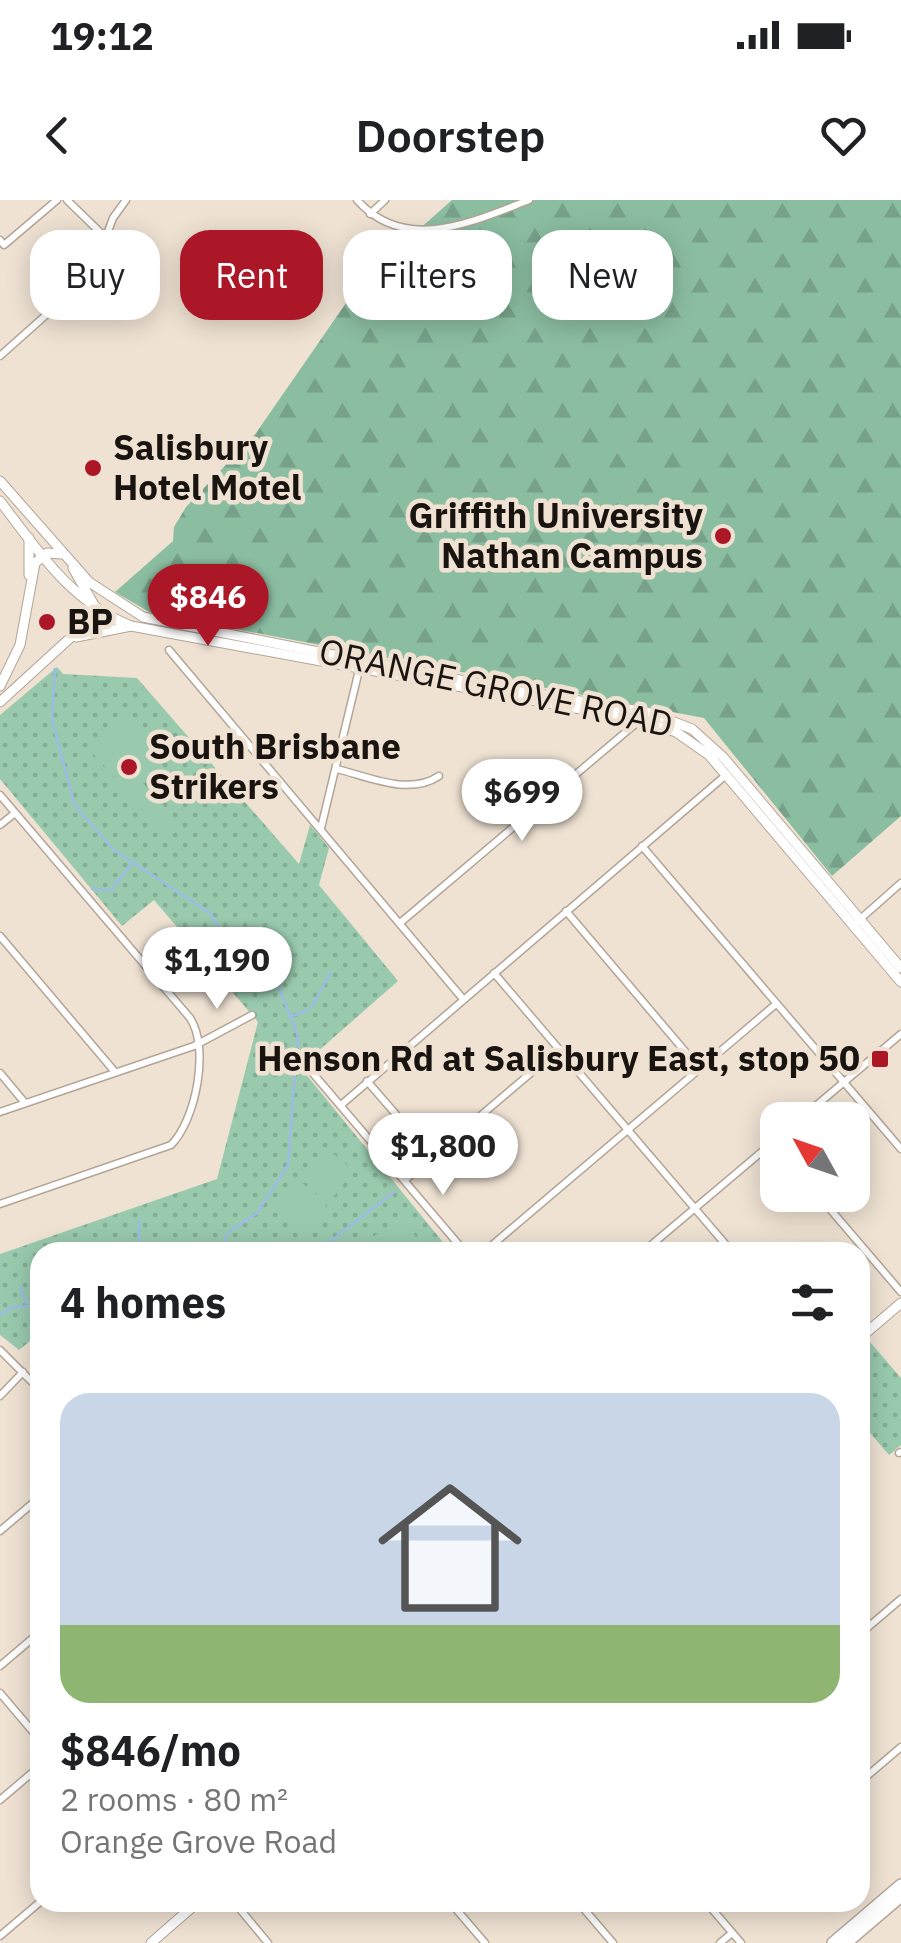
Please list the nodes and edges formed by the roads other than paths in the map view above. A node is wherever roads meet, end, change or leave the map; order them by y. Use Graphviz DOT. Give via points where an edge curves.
graph roads {
  1 [pos="57,200"];
  2 [pos="68,200"];
  3 [pos="126,200"];
  4 [pos="357,200"];
  5 [pos="385,200"];
  6 [pos="529,200"];
  7 [pos="370,214"];
  8 [pos="98,230"];
  9 [pos="108,230"];
  10 [pos="0,240"];
  11 [pos="40,320"];
  12 [pos="0,356"];
  13 [pos="0,481"];
  14 [pos="0,501"];
  15 [pos="29,538"];
  16 [pos="64,554"];
  17 [pos="42,555"];
  18 [pos="72,565"];
  19 [pos="30,577"];
  20 [pos="95,609"];
  21 [pos="131,626"];
  22 [pos="74,638"];
  23 [pos="168,650"];
  24 [pos="17,656"];
  25 [pos="360,659"];
  26 [pos="40,668"];
  27 [pos="361,671"];
  28 [pos="2,683"];
  29 [pos="0,702"];
  30 [pos="620,716"];
  31 [pos="640,720"];
  32 [pos="619,736"];
  33 [pos="337,769"];
  34 [pos="726,775"];
  35 [pos="439,776"];
  36 [pos="0,795"];
  37 [pos="15,813"];
  38 [pos="0,825"];
  39 [pos="321,830"];
  40 [pos="642,846"];
  41 [pos="901,884"];
  42 [pos="566,911"];
  43 [pos="856,922"];
  44 [pos="400,923"];
  45 [pos="0,936"];
  46 [pos="901,968"];
  47 [pos="494,972"];
  48 [pos="901,982"];
  49 [pos="463,999"];
  50 [pos="776,1004"];
  51 [pos="252,1015"];
  52 [pos="901,1034"];
  53 [pos="200,1042"];
  54 [pos="558,1049"];
  55 [pos="305,1064"];
  56 [pos="700,1069"];
  57 [pos="115,1072"];
  58 [pos="0,1073"];
  59 [pos="366,1081"];
  60 [pos="843,1082"];
  61 [pos="820,1102"];
  62 [pos="25,1103"];
  63 [pos="340,1105"];
  64 [pos="0,1112"];
  65 [pos="628,1130"];
  66 [pos="901,1150"];
  67 [pos="760,1155"];
  68 [pos="432,1156"];
  69 [pos="404,1180"];
  70 [pos="0,1204"];
  71 [pos="694,1208"];
  72 [pos="833,1212"];
  73 [pos="457,1242"];
  74 [pos="496,1242"];
  75 [pos="655,1242"];
  76 [pos="723,1242"];
  77 [pos="858,1242"];
  78 [pos="870,1256"];
  79 [pos="901,1292"];
  80 [pos="901,1303"];
  81 [pos="870,1329"];
  82 [pos="0,1350"];
  83 [pos="23,1372"];
  84 [pos="30,1379"];
  85 [pos="0,1396"];
  86 [pos="30,1506"];
  87 [pos="0,1532"];
  88 [pos="901,1600"];
  89 [pos="870,1626"];
  90 [pos="30,1640"];
  91 [pos="0,1666"];
  92 [pos="0,1693"];
  93 [pos="30,1728"];
  94 [pos="901,1748"];
  95 [pos="30,1774"];
  96 [pos="870,1774"];
  97 [pos="0,1800"];
  98 [pos="901,1885"];
  99 [pos="901,1896"];
  100 [pos="30,1910"];
  101 [pos="870,1911"];
  102 [pos="187,1912"];
  103 [pos="242,1912"];
  104 [pos="459,1912"];
  105 [pos="587,1912"];
  106 [pos="714,1912"];
  107 [pos="869,1912"];
  108 [pos="732,1933"];
  109 [pos="0,1936"];
  110 [pos="151,1943"];
  111 [pos="268,1943"];
  112 [pos="485,1943"];
  113 [pos="613,1943"];
  114 [pos="720,1943"];
  115 [pos="741,1943"];
  116 [pos="833,1943"];
  117 [pos="846,1943"];
  1 -- 10 [label="street" via="4,245"];
  2 -- 8 [label="street"];
  3 -- 9 [label="street"];
  4 -- 7 [label="street"];
  5 -- 7 [label="street"];
  6 -- 7 [label="street" via="426,231 397,229"];
  11 -- 12 [label="street"];
  13 -- 16 [label="main road"];
  14 -- 15 [label="main road, ORANGE GROVE ROAD"];
  15 -- 17 [label="main road, ORANGE GROVE ROAD"];
  15 -- 19 [label="main road"];
  16 -- 17 [label="main road"];
  16 -- 18 [label="main road"];
  17 -- 19 [label="main road"];
  17 -- 20 [label="main road, ORANGE GROVE ROAD"];
  18 -- 20 [label="main road"];
  18 -- 25 [label="main road, ORANGE GROVE ROAD" via="110,599 144,617"];
  19 -- 24 [label="main road"];
  20 -- 21 [label="main road, ORANGE GROVE ROAD"];
  20 -- 22 [label="main road"];
  21 -- 22 [label="main road"];
  21 -- 27 [label="main road, ORANGE GROVE ROAD"];
  22 -- 26 [label="main road"];
  23 -- 39 [label="street"];
  24 -- 26 [label="main road"];
  24 -- 28 [label="main road"];
  25 -- 27 [label="street"];
  25 -- 43 [label="main road, ORANGE GROVE ROAD" via="651,713 692,729 723,757"];
  26 -- 29 [label="main road"];
  27 -- 30 [label="main road, ORANGE GROVE ROAD"];
  27 -- 33 [label="street"];
  30 -- 31 [label="main road, ORANGE GROVE ROAD"];
  30 -- 32 [label="street"];
  31 -- 32 [label="street"];
  31 -- 34 [label="main road, ORANGE GROVE ROAD" via="689,739"];
  32 -- 44 [label="street"];
  33 -- 35 [label="street" via="405,786"];
  33 -- 39 [label="street"];
  34 -- 40 [label="street"];
  34 -- 43 [label="main road, ORANGE GROVE ROAD"];
  36 -- 37 [label="street"];
  37 -- 38 [label="street"];
  37 -- 53 [label="street" via="190,1018"];
  39 -- 44 [label="street"];
  40 -- 42 [label="street"];
  40 -- 50 [label="street"];
  41 -- 43 [label="street"];
  42 -- 47 [label="street"];
  42 -- 56 [label="street"];
  43 -- 46 [label="main road, ORANGE GROVE ROAD"];
  43 -- 48 [label="main road, ORANGE GROVE ROAD"];
  44 -- 49 [label="street"];
  45 -- 57 [label="street"];
  47 -- 49 [label="street"];
  47 -- 54 [label="street"];
  49 -- 59 [label="street"];
  50 -- 56 [label="street"];
  50 -- 60 [label="street"];
  51 -- 53 [label="street"];
  52 -- 60 [label="street"];
  53 -- 57 [label="street"];
  53 -- 70 [label="street" via="186,1120 171,1145"];
  54 -- 65 [label="street"];
  54 -- 68 [label="street"];
  55 -- 63 [label="street"];
  56 -- 65 [label="street"];
  57 -- 62 [label="street"];
  58 -- 62 [label="street"];
  59 -- 63 [label="street"];
  59 -- 68 [label="street"];
  60 -- 61 [label="street"];
  60 -- 66 [label="street"];
  62 -- 64 [label="street"];
  63 -- 69 [label="street"];
  65 -- 71 [label="street"];
  65 -- 74 [label="street"];
  67 -- 71 [label="street"];
  68 -- 69 [label="street"];
  69 -- 73 [label="street"];
  71 -- 75 [label="street"];
  71 -- 76 [label="street"];
  72 -- 77 [label="street"];
  78 -- 79 [label="street"];
  80 -- 81 [label="main road"];
  82 -- 83 [label="street"];
  83 -- 84 [label="street"];
  83 -- 85 [label="street"];
  86 -- 87 [label="street"];
  88 -- 89 [label="street"];
  90 -- 91 [label="street"];
  92 -- 93 [label="street"];
  94 -- 96 [label="street"];
  95 -- 97 [label="street"];
  98 -- 101 [label="highway"];
  99 -- 117 [label="highway"];
  100 -- 109 [label="street"];
  102 -- 110 [label="main road"];
  103 -- 111 [label="street"];
  104 -- 112 [label="street"];
  105 -- 113 [label="street"];
  106 -- 108 [label="street"];
  107 -- 116 [label="highway"];
  108 -- 114 [label="street"];
  108 -- 115 [label="street"];
}
